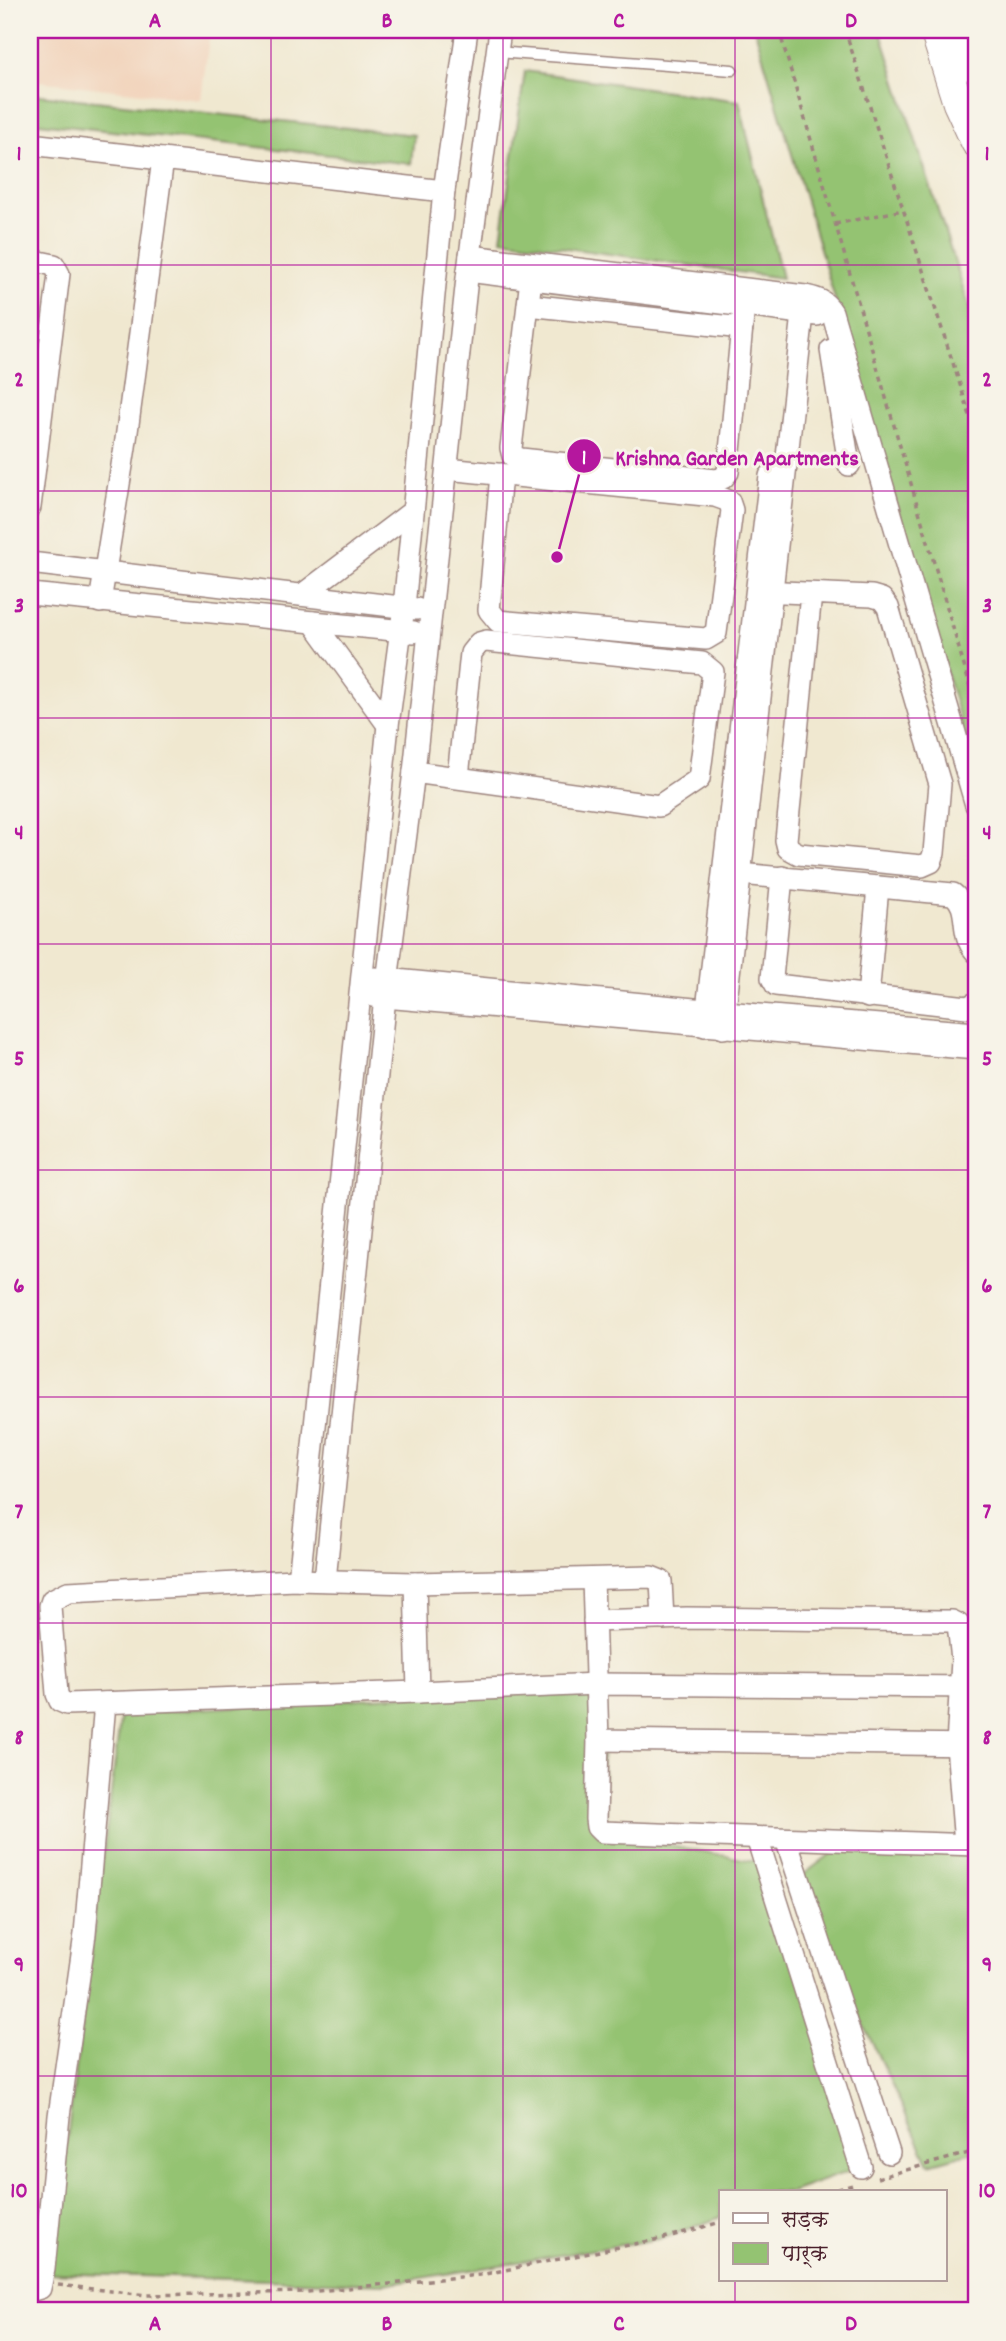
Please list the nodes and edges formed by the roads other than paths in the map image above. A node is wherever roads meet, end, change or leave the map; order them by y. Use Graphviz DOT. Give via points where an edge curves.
graph roads {
  1 [pos="467,30"];
  2 [pos="500,30"];
  3 [pos="935,30"];
  4 [pos="964,30"];
  5 [pos="497,52"];
  6 [pos="976,68"];
  7 [pos="732,71"];
  8 [pos="976,142"];
  9 [pos="30,144"];
  10 [pos="163,159"];
  11 [pos="444,191"];
  12 [pos="30,260"];
  13 [pos="469,263"];
  14 [pos="531,279"];
  15 [pos="744,304"];
  16 [pos="528,305"];
  17 [pos="799,306"];
  18 [pos="742,328"];
  19 [pos="849,466"];
  20 [pos="447,469"];
  21 [pos="501,474"];
  22 [pos="729,501"];
  23 [pos="766,506"];
  24 [pos="30,508"];
  25 [pos="413,511"];
  26 [pos="30,563"];
  27 [pos="104,571"];
  28 [pos="772,592"];
  29 [pos="30,594"];
  30 [pos="811,594"];
  31 [pos="302,595"];
  32 [pos="100,602"];
  33 [pos="404,607"];
  34 [pos="432,611"];
  35 [pos="313,622"];
  36 [pos="401,630"];
  37 [pos="429,634"];
  38 [pos="388,725"];
  39 [pos="414,772"];
  40 [pos="458,778"];
  41 [pos="976,805"];
  42 [pos="741,874"];
  43 [pos="782,877"];
  44 [pos="878,887"];
  45 [pos="976,952"];
  46 [pos="361,986"];
  47 [pos="386,988"];
  48 [pos="867,997"];
  49 [pos="976,1003"];
  50 [pos="715,1019"];
  51 [pos="976,1033"];
  52 [pos="976,1049"];
  53 [pos="593,1579"];
  54 [pos="299,1580"];
  55 [pos="326,1580"];
  56 [pos="415,1583"];
  57 [pos="663,1619"];
  58 [pos="594,1620"];
  59 [pos="597,1684"];
  60 [pos="968,1687"];
  61 [pos="418,1692"];
  62 [pos="105,1703"];
  63 [pos="598,1740"];
  64 [pos="967,1745"];
  65 [pos="757,1838"];
  66 [pos="786,1839"];
  67 [pos="970,1845"];
  68 [pos="889,2152"];
  69 [pos="861,2167"];
  70 [pos="35,2287"];
  1 -- 11 [label="street"];
  2 -- 5 [label="street"];
  3 -- 8 [label="street"];
  4 -- 6 [label="street"];
  5 -- 7 [label="lane"];
  5 -- 13 [label="street"];
  9 -- 10 [label="street"];
  10 -- 11 [label="street"];
  10 -- 27 [label="street"];
  11 -- 25 [label="street"];
  12 -- 24 [label="street" via="54,265 59,274"];
  13 -- 14 [label="street"];
  13 -- 17 [label="street"];
  13 -- 20 [label="street"];
  14 -- 15 [label="street"];
  14 -- 16 [label="street"];
  15 -- 17 [label="street"];
  15 -- 18 [label="street"];
  16 -- 18 [label="street"];
  16 -- 18 [label="street" via="513,456 573,465 723,478 728,472"];
  17 -- 19 [label="street" via="827,320"];
  17 -- 23 [label="street"];
  17 -- 28 [label="street"];
  17 -- 41 [label="street" via="822,300 832,312"];
  20 -- 21 [label="street"];
  20 -- 34 [label="street"];
  21 -- 22 [label="street"];
  21 -- 22 [label="street" via="488,610 505,622 712,637 720,612 732,510"];
  22 -- 23 [label="street"];
  23 -- 50 [label="street"];
  25 -- 31 [label="street"];
  25 -- 33 [label="street"];
  26 -- 27 [label="street"];
  27 -- 31 [label="street"];
  27 -- 32 [label="street"];
  28 -- 30 [label="street"];
  28 -- 42 [label="street"];
  29 -- 32 [label="street"];
  30 -- 30 [label="street" via="872,596 888,607 940,785 934,853 931,862 922,866 799,854 788,848"];
  31 -- 33 [label="street"];
  32 -- 35 [label="street"];
  33 -- 34 [label="street"];
  33 -- 36 [label="street"];
  34 -- 37 [label="street"];
  35 -- 36 [label="street"];
  35 -- 38 [label="street"];
  36 -- 37 [label="street"];
  36 -- 38 [label="street"];
  37 -- 39 [label="street"];
  38 -- 46 [label="street"];
  39 -- 40 [label="street"];
  39 -- 47 [label="street"];
  40 -- 40 [label="street" via="651,806 664,804 699,779 713,672 702,663 479,643 471,653"];
  42 -- 43 [label="street"];
  42 -- 50 [label="street"];
  43 -- 44 [label="street"];
  43 -- 48 [label="street" via="772,978 776,985"];
  44 -- 45 [label="street" via="953,894 963,906 966,937"];
  44 -- 48 [label="street"];
  46 -- 47 [label="street"];
  46 -- 54 [label="street"];
  47 -- 50 [label="street"];
  47 -- 55 [label="street"];
  48 -- 49 [label="street" via="967,1007"];
  50 -- 51 [label="street"];
  50 -- 52 [label="street"];
  53 -- 56 [label="street"];
  53 -- 57 [label="street" via="657,1578 661,1581"];
  53 -- 58 [label="street"];
  54 -- 55 [label="street"];
  54 -- 62 [label="street" via="68,1592 52,1600 50,1622 60,1701"];
  55 -- 56 [label="street"];
  56 -- 61 [label="street"];
  57 -- 58 [label="street"];
  57 -- 60 [label="street" via="952,1621 960,1630"];
  58 -- 59 [label="street"];
  59 -- 60 [label="street"];
  59 -- 61 [label="street"];
  59 -- 63 [label="street"];
  60 -- 64 [label="street"];
  61 -- 62 [label="street"];
  62 -- 70 [label="street" via="85,1934"];
  63 -- 64 [label="street"];
  63 -- 65 [label="street" via="596,1819 602,1832"];
  64 -- 67 [label="street"];
  65 -- 66 [label="street"];
  65 -- 69 [label="street"];
  66 -- 67 [label="street"];
  66 -- 68 [label="street"];
}
